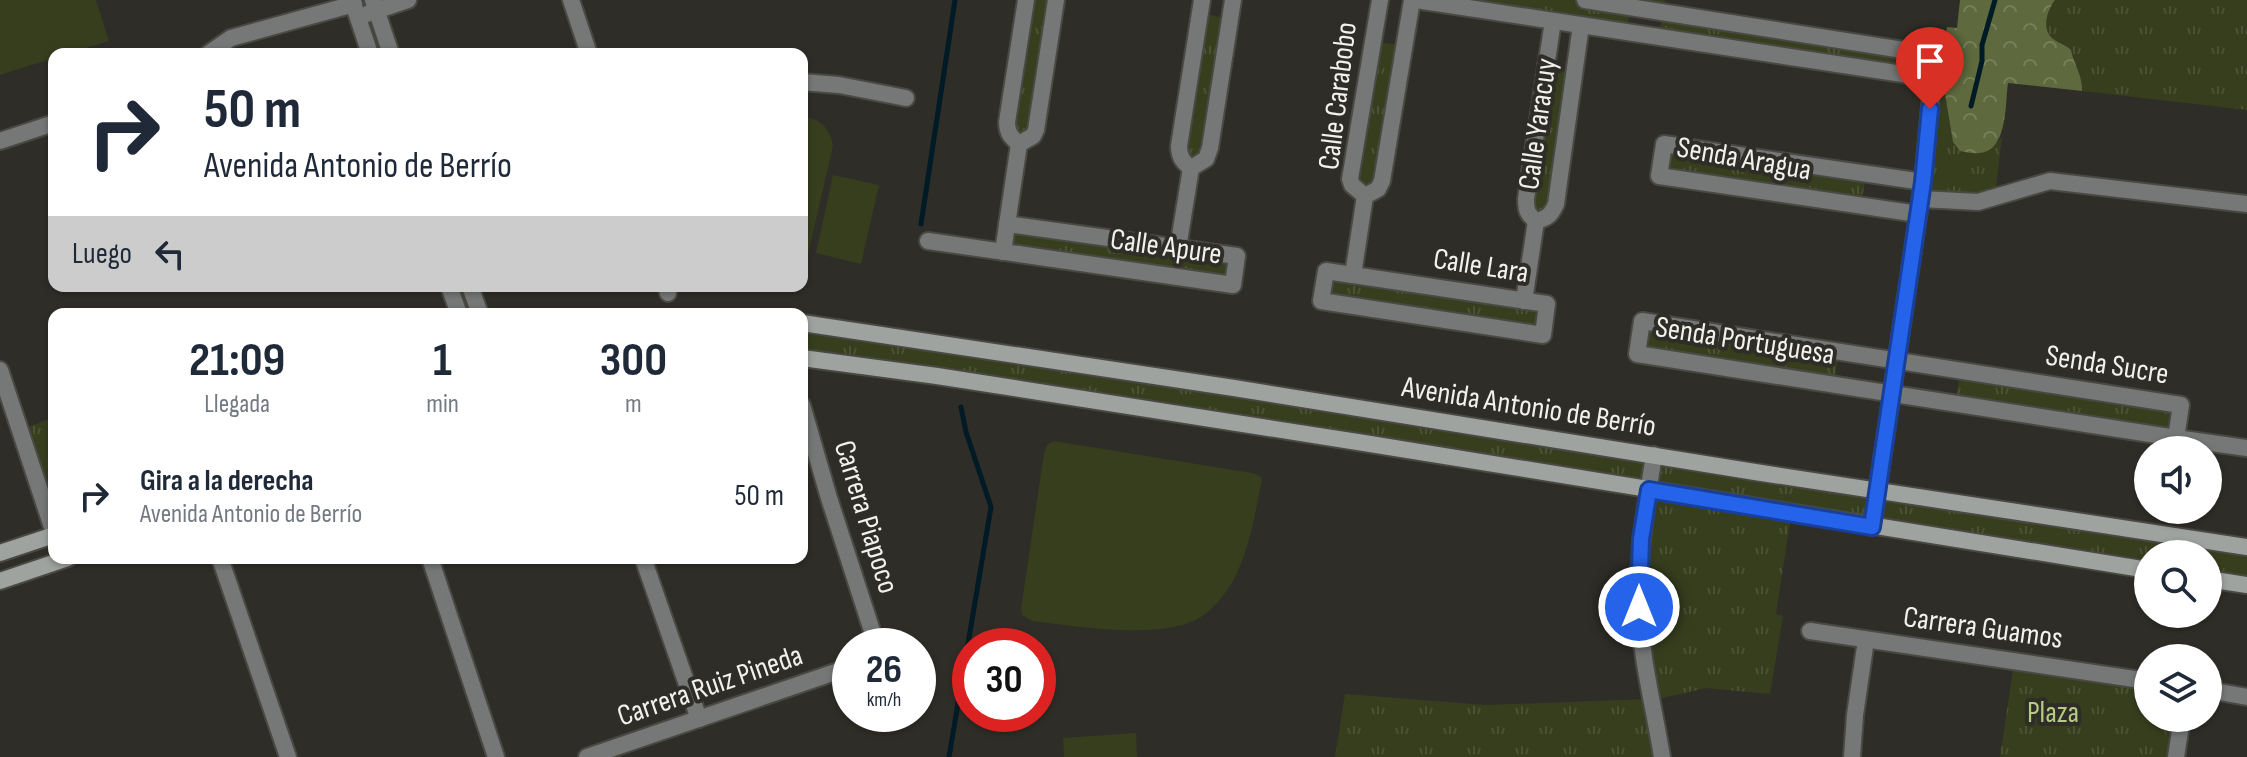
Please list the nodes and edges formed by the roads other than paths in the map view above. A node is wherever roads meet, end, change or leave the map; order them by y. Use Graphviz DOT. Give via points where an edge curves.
graph roads {
  1 [pos="408,0"];
  2 [pos="571,0"];
  3 [pos="1026,0"];
  4 [pos="1056,0"];
  5 [pos="1202,0"];
  6 [pos="1233,0"];
  7 [pos="1380,0"];
  8 [pos="1414,0"];
  9 [pos="1585,0"];
  10 [pos="1450,2"];
  11 [pos="1631,3"];
  12 [pos="375,5"];
  13 [pos="1480,5"];
  14 [pos="1664,6"];
  15 [pos="355,7"];
  16 [pos="1553,21"];
  17 [pos="1581,25"];
  18 [pos="1626,32"];
  19 [pos="1659,37"];
  20 [pos="217,48"];
  21 [pos="368,48"];
  22 [pos="389,48"];
  23 [pos="587,48"];
  24 [pos="1929,78"];
  25 [pos="808,82"];
  26 [pos="906,98"];
  27 [pos="48,125"];
  28 [pos="0,141"];
  29 [pos="1019,144"];
  30 [pos="1191,168"];
  31 [pos="1365,196"];
  32 [pos="1921,198"];
  33 [pos="2247,204"];
  34 [pos="1536,221"];
  35 [pos="1007,224"];
  36 [pos="928,241"];
  37 [pos="1178,248"];
  38 [pos="1003,252"];
  39 [pos="1353,275"];
  40 [pos="1524,301"];
  41 [pos="808,324"];
  42 [pos="808,359"];
  43 [pos="1897,360"];
  44 [pos="0,370"];
  45 [pos="1892,394"];
  46 [pos="808,426"];
  47 [pos="2163,436"];
  48 [pos="2176,436"];
  49 [pos="2222,444"];
  50 [pos="2247,448"];
  51 [pos="1654,455"];
  52 [pos="1649,490"];
  53 [pos="1878,490"];
  54 [pos="48,516"];
  55 [pos="1872,527"];
  56 [pos="48,536"];
  57 [pos="2247,547"];
  58 [pos="0,553"];
  59 [pos="50,564"];
  60 [pos="222,564"];
  61 [pos="432,564"];
  62 [pos="645,564"];
  63 [pos="2134,568"];
  64 [pos="0,581"];
  65 [pos="2222,581"];
  66 [pos="2247,585"];
  67 [pos="871,628"];
  68 [pos="1810,631"];
  69 [pos="1866,640"];
  70 [pos="832,673"];
  71 [pos="2134,679"];
  72 [pos="2222,693"];
  73 [pos="2247,697"];
  74 [pos="699,719"];
  75 [pos="2180,732"];
  76 [pos="288,757"];
  77 [pos="496,757"];
  78 [pos="587,757"];
  79 [pos="1662,757"];
  80 [pos="1852,757"];
  81 [pos="2176,757"];
  1 -- 12 [label="street"];
  2 -- 23 [label="street"];
  3 -- 29 [label="street" via="1007,122 1007,131"];
  4 -- 29 [label="street" via="1036,130"];
  5 -- 30 [label="street" via="1179,146 1179,155"];
  6 -- 30 [label="street" via="1210,148 1206,159"];
  7 -- 31 [label="street, Calle Carabobo" via="1350,179"];
  8 -- 10 [label="street"];
  8 -- 31 [label="street, Calle Carabobo" via="1382,181"];
  9 -- 11 [label="street"];
  10 -- 13 [label="street"];
  11 -- 14 [label="street"];
  11 -- 18 [label="street"];
  12 -- 15 [label="street"];
  12 -- 22 [label="street"];
  13 -- 16 [label="street"];
  14 -- 19 [label="street"];
  14 -- 24 [label="street" via="1906,51"];
  15 -- 20 [label="street" via="231,38"];
  15 -- 21 [label="street"];
  16 -- 17 [label="street"];
  16 -- 34 [label="street, Calle Yaracuy" via="1526,199 1526,210"];
  17 -- 18 [label="street"];
  17 -- 34 [label="street, Calle Yaracuy" via="1556,204 1551,214"];
  18 -- 19 [label="street"];
  19 -- 24 [label="street"];
  24 -- 32 [label="street"];
  25 -- 26 [label="street"];
  27 -- 28 [label="street"];
  29 -- 35 [label="street"];
  30 -- 37 [label="street"];
  31 -- 39 [label="street, Calle Carabobo"];
  32 -- 32 [label="street, Senda Aragua" via="1664,144 1659,176"];
  32 -- 33 [label="street" via="1978,202 2050,181"];
  32 -- 43 [label="street"];
  34 -- 40 [label="street, Calle Yaracuy"];
  35 -- 37 [label="street, Calle Apure"];
  35 -- 38 [label="street"];
  36 -- 38 [label="street, Calle Apure"];
  37 -- 38 [label="street, Calle Apure" via="1237,256 1233,285"];
  39 -- 40 [label="street, Calle Lara"];
  39 -- 40 [label="street, Calle Lara" via="1326,271 1321,301 1543,335 1547,304"];
  41 -- 51 [label="street, Avenida Antonio de Berrío"];
  42 -- 52 [label="street, Avenida Antonio de Berrío"];
  43 -- 45 [label="street"];
  43 -- 45 [label="street, Senda Portuguesa" via="1642,321 1637,354"];
  43 -- 48 [label="street, Senda Sucre" via="2181,405"];
  44 -- 54 [label="street"];
  45 -- 47 [label="street, Senda Sucre"];
  45 -- 53 [label="street"];
  46 -- 67 [label="street, Carrera Piapoco"];
  49 -- 50 [label="street"];
  51 -- 52 [label="street"];
  51 -- 53 [label="street, Avenida Antonio de Berrío"];
  52 -- 55 [label="street, Avenida Antonio de Berrío"];
  52 -- 79 [label="street" via="1639,607"];
  53 -- 55 [label="street"];
  53 -- 57 [label="street, Avenida Antonio de Berrío"];
  55 -- 63 [label="street, Avenida Antonio de Berrío"];
  56 -- 58 [label="street"];
  59 -- 64 [label="street"];
  60 -- 76 [label="street"];
  61 -- 77 [label="street"];
  62 -- 74 [label="street"];
  65 -- 66 [label="street"];
  68 -- 69 [label="street, Carrera Guamos"];
  69 -- 71 [label="street, Carrera Guamos"];
  69 -- 80 [label="street"];
  70 -- 74 [label="street, Carrera Ruiz Pineda"];
  72 -- 73 [label="street"];
  74 -- 78 [label="street, Carrera Ruiz Pineda"];
  75 -- 81 [label="street"];
}
